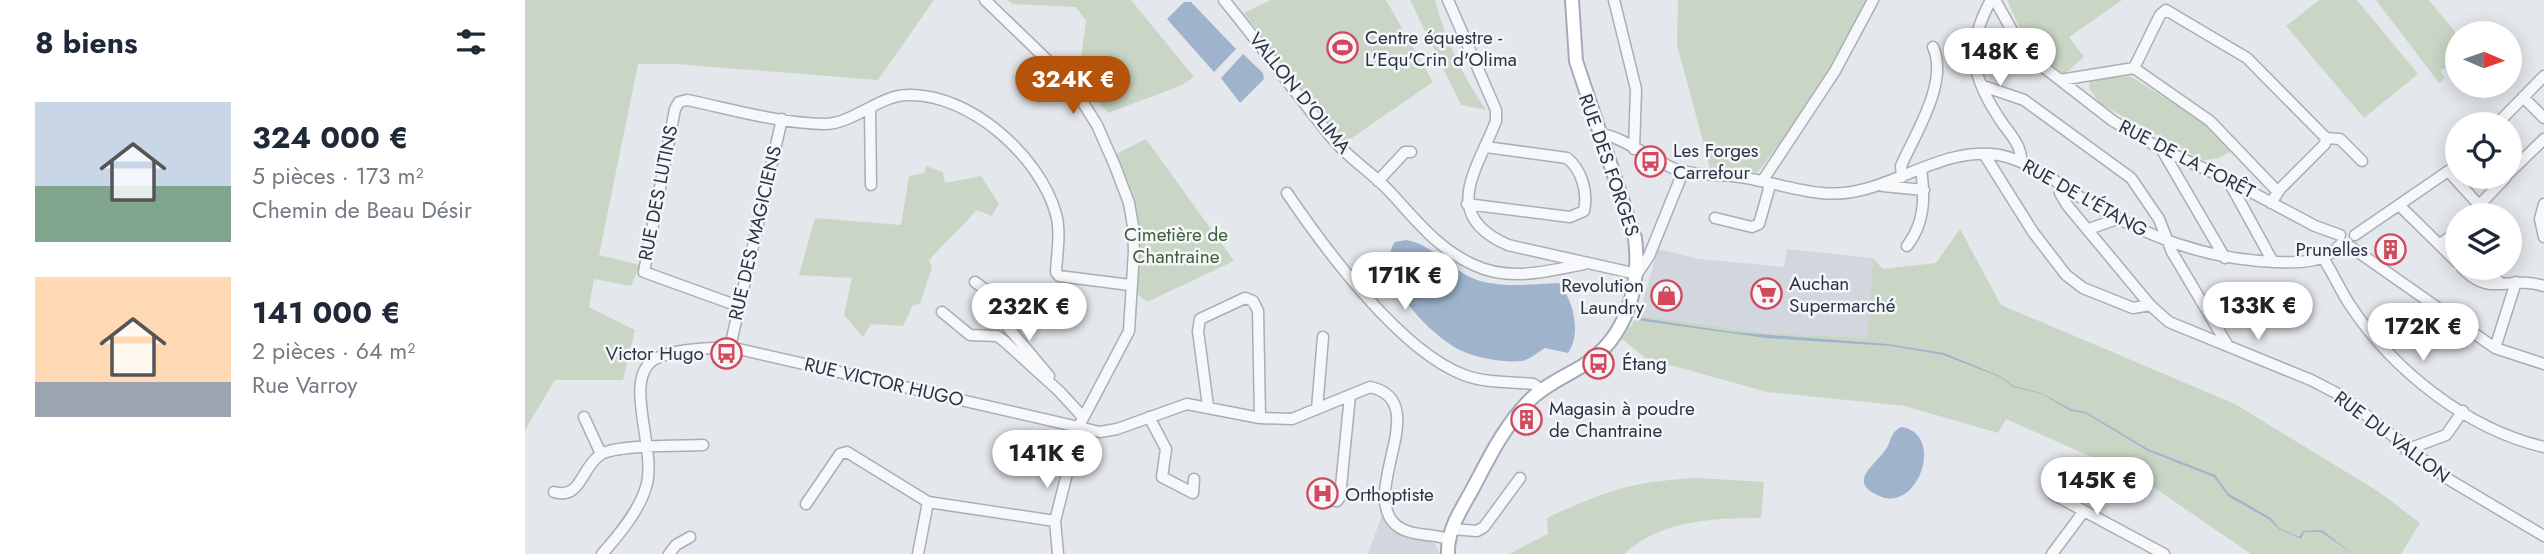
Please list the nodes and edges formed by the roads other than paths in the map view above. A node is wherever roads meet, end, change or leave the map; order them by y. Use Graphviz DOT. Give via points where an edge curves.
graph roads {
  1 [pos="985,0"];
  2 [pos="1224,0"];
  3 [pos="1448,0"];
  4 [pos="1572,0"];
  5 [pos="1614,0"];
  6 [pos="1873,0"];
  7 [pos="1993,0"];
  8 [pos="1933,47"];
  9 [pos="2134,68"];
  10 [pos="2544,76"];
  11 [pos="2060,80"];
  12 [pos="1983,86"];
  13 [pos="2523,97"];
  14 [pos="870,108"];
  15 [pos="2509,112"];
  16 [pos="2544,118"];
  17 [pos="782,119"];
  18 [pos="1599,134"];
  19 [pos="2326,138"];
  20 [pos="2544,139"];
  21 [pos="1486,147"];
  22 [pos="1630,147"];
  23 [pos="2161,149"];
  24 [pos="1411,152"];
  25 [pos="1606,153"];
  26 [pos="1983,154"];
  27 [pos="2522,161"];
  28 [pos="2021,162"];
  29 [pos="2363,162"];
  30 [pos="1921,169"];
  31 [pos="1683,172"];
  32 [pos="2445,175"];
  33 [pos="1902,177"];
  34 [pos="2227,179"];
  35 [pos="1378,181"];
  36 [pos="1767,181"];
  37 [pos="870,185"];
  38 [pos="1880,186"];
  39 [pos="2063,187"];
  40 [pos="2464,189"];
  41 [pos="2494,189"];
  42 [pos="1924,190"];
  43 [pos="2278,192"];
  44 [pos="1287,193"];
  45 [pos="2271,203"];
  46 [pos="2477,203"];
  47 [pos="2479,203"];
  48 [pos="1467,204"];
  49 [pos="2544,204"];
  50 [pos="2400,206"];
  51 [pos="1715,218"];
  52 [pos="2117,219"];
  53 [pos="2089,229"];
  54 [pos="2355,235"];
  55 [pos="2544,237"];
  56 [pos="2445,240"];
  57 [pos="2344,242"];
  58 [pos="2169,243"];
  59 [pos="2439,244"];
  60 [pos="1907,246"];
  61 [pos="2445,250"];
  62 [pos="2225,258"];
  63 [pos="2323,258"];
  64 [pos="2273,262"];
  65 [pos="1588,263"];
  66 [pos="1637,274"];
  67 [pos="2474,280"];
  68 [pos="2497,280"];
  69 [pos="975,282"];
  70 [pos="2517,282"];
  71 [pos="2501,284"];
  72 [pos="1130,285"];
  73 [pos="2544,286"];
  74 [pos="1012,297"];
  75 [pos="2150,305"];
  76 [pos="738,306"];
  77 [pos="942,312"];
  78 [pos="1005,316"];
  79 [pos="1324,337"];
  80 [pos="2228,346"];
  81 [pos="730,347"];
  82 [pos="2495,348"];
  83 [pos="2544,364"];
  84 [pos="1542,390"];
  85 [pos="1059,391"];
  86 [pos="1350,395"];
  87 [pos="1208,406"];
  88 [pos="1317,409"];
  89 [pos="2463,411"];
  90 [pos="584,417"];
  91 [pos="1149,417"];
  92 [pos="1260,418"];
  93 [pos="1080,421"];
  94 [pos="703,445"];
  95 [pos="650,447"];
  96 [pos="2544,447"];
  97 [pos="2406,450"];
  98 [pos="601,454"];
  99 [pos="1520,478"];
  100 [pos="1193,479"];
  101 [pos="1341,490"];
  102 [pos="554,492"];
  103 [pos="2053,494"];
  104 [pos="928,502"];
  105 [pos="806,505"];
  106 [pos="2084,511"];
  107 [pos="1055,521"];
  108 [pos="1450,534"];
  109 [pos="2544,536"];
  110 [pos="690,537"];
  111 [pos="2159,553"];
  112 [pos="603,554"];
  113 [pos="669,554"];
  114 [pos="918,554"];
  115 [pos="1058,554"];
  116 [pos="1448,554"];
  117 [pos="2052,554"];
  1 -- 72 [label="street" via="1070,82 1097,125 1129,203 1135,251"];
  2 -- 35 [label="street, VALLON D'OLIMA" via="1334,140"];
  3 -- 21 [label="street" via="1496,110"];
  4 -- 18 [label="main road, RUE DES FORGES" via="1576,61"];
  5 -- 22 [label="street" via="1636,89"];
  6 -- 36 [label="street" via="1835,71 1776,157"];
  7 -- 11 [label="street, RUE DE LA FORÊT" via="2024,52"];
  7 -- 12 [label="street" via="1973,41 1973,58"];
  8 -- 33 [label="street" via="1936,87 1901,166"];
  9 -- 11 [label="street"];
  9 -- 19 [label="street" via="2160,15 2171,10 2247,58"];
  9 -- 43 [label="street" via="2210,121"];
  10 -- 13 [label="street"];
  11 -- 23 [label="street, RUE DE LA FORÊT" via="2113,121"];
  12 -- 28 [label="street" via="2017,143"];
  12 -- 58 [label="street" via="2024,100 2117,166 2145,197"];
  13 -- 15 [label="street"];
  13 -- 16 [label="street"];
  14 -- 17 [label="street, RUE DES LUTINS" via="826,125"];
  14 -- 37 [label="street"];
  14 -- 72 [label="street, RUE DES LUTINS" via="905,94 960,105 982,117 1017,151 1051,199 1057,216 1059,276"];
  17 -- 76 [label="street, RUE DES MAGICIENS"];
  17 -- 76 [label="street, RUE DES LUTINS" via="687,100 675,109 644,272"];
  18 -- 22 [label="street, RUE DE L'ÉTANG" via="1618,137"];
  18 -- 25 [label="main road, RUE DES FORGES"];
  19 -- 29 [label="street" via="2340,139"];
  19 -- 43 [label="street"];
  20 -- 27 [label="street"];
  21 -- 48 [label="street" via="1468,186"];
  21 -- 48 [label="street" via="1567,158 1585,187 1584,211 1570,217"];
  22 -- 25 [label="street"];
  22 -- 31 [label="street, RUE DE L'ÉTANG"];
  23 -- 34 [label="street, RUE DE LA FORÊT"];
  23 -- 62 [label="street"];
  24 -- 35 [label="street" via="1405,152"];
  25 -- 66 [label="main road, RUE DES FORGES" via="1635,238"];
  26 -- 28 [label="street, RUE DE L'ÉTANG"];
  26 -- 30 [label="street, RUE DE L'ÉTANG"];
  26 -- 75 [label="street" via="2066,275 2083,288 2133,308"];
  28 -- 39 [label="street, RUE DE L'ÉTANG"];
  30 -- 33 [label="street, RUE DE L'ÉTANG"];
  30 -- 42 [label="street"];
  31 -- 36 [label="street, RUE DE L'ÉTANG"];
  31 -- 66 [label="street" via="1649,256"];
  32 -- 50 [label="street"];
  33 -- 38 [label="street, RUE DE L'ÉTANG"];
  34 -- 45 [label="street, RUE DE LA FORÊT"];
  34 -- 64 [label="street"];
  35 -- 65 [label="street, VALLON D'OLIMA" via="1439,245 1475,266 1530,275"];
  36 -- 38 [label="street, RUE DE L'ÉTANG" via="1839,194"];
  36 -- 51 [label="street" via="1759,224 1752,227"];
  38 -- 42 [label="street"];
  39 -- 52 [label="street, RUE DE L'ÉTANG"];
  39 -- 53 [label="street, RUE DU VALLON" via="2060,193 2067,205"];
  40 -- 46 [label="street"];
  41 -- 47 [label="street"];
  42 -- 60 [label="street" via="1922,216"];
  43 -- 45 [label="street"];
  44 -- 84 [label="street" via="1319,241 1355,282 1443,366 1467,376 1533,384"];
  45 -- 57 [label="street, RUE DE LA FORÊT"];
  48 -- 65 [label="street" via="1475,223 1491,238"];
  49 -- 55 [label="street" via="2540,219"];
  50 -- 54 [label="street"];
  50 -- 59 [label="street"];
  52 -- 53 [label="street"];
  52 -- 58 [label="street, RUE DE L'ÉTANG"];
  53 -- 75 [label="street, RUE DU VALLON"];
  54 -- 57 [label="street"];
  54 -- 57 [label="street" via="2345,231"];
  56 -- 59 [label="street"];
  57 -- 63 [label="street"];
  57 -- 82 [label="street"];
  58 -- 62 [label="street, RUE DE L'ÉTANG"];
  58 -- 80 [label="street"];
  59 -- 61 [label="street"];
  62 -- 64 [label="street, RUE DE L'ÉTANG"];
  63 -- 64 [label="street, RUE DE L'ÉTANG"];
  63 -- 89 [label="street" via="2349,304 2381,345 2405,369"];
  65 -- 66 [label="street, VALLON D'OLIMA"];
  66 -- 84 [label="main road, RUE DES FORGES" via="1630,305 1612,339 1586,364"];
  67 -- 71 [label="street"];
  68 -- 71 [label="street"];
  69 -- 78 [label="street" via="995,297"];
  70 -- 71 [label="street"];
  70 -- 73 [label="street"];
  70 -- 82 [label="street"];
  72 -- 93 [label="street" via="1129,331"];
  74 -- 78 [label="street"];
  75 -- 80 [label="street, RUE DU VALLON" via="2169,322"];
  76 -- 81 [label="street, RUE DES MAGICIENS"];
  77 -- 85 [label="street" via="970,335 997,336"];
  78 -- 85 [label="street" via="1007,326"];
  79 -- 88 [label="street"];
  80 -- 97 [label="street, RUE DU VALLON" via="2343,396"];
  81 -- 93 [label="street, RUE VICTOR HUGO"];
  81 -- 95 [label="street, RUE VICTOR HUGO" via="678,352 655,360 642,374 638,388"];
  82 -- 83 [label="street"];
  84 -- 108 [label="main road, RUE DES FORGES" via="1505,431"];
  85 -- 93 [label="street"];
  86 -- 88 [label="street, RUE VICTOR HUGO"];
  86 -- 101 [label="street"];
  86 -- 108 [label="street, RUE VICTOR HUGO" via="1370,387 1395,401 1398,414 1385,492 1386,509 1394,524 1404,531"];
  87 -- 91 [label="street, RUE VICTOR HUGO" via="1187,404"];
  87 -- 92 [label="street, RUE VICTOR HUGO"];
  87 -- 92 [label="street" via="1200,319 1245,298 1254,301 1258,311"];
  88 -- 92 [label="street, RUE VICTOR HUGO" via="1292,419"];
  89 -- 96 [label="street" via="2497,432"];
  89 -- 97 [label="street" via="2446,435"];
  90 -- 98 [label="street"];
  91 -- 93 [label="street, RUE VICTOR HUGO" via="1100,432"];
  91 -- 100 [label="street" via="1166,449 1162,477 1193,493"];
  93 -- 107 [label="street"];
  94 -- 95 [label="street"];
  95 -- 98 [label="street"];
  95 -- 112 [label="street, RUE VICTOR HUGO" via="647,486"];
  97 -- 109 [label="street, RUE DU VALLON"];
  98 -- 102 [label="street" via="572,492"];
  99 -- 108 [label="street" via="1484,527"];
  103 -- 106 [label="street"];
  104 -- 105 [label="street" via="847,452 840,454"];
  104 -- 107 [label="street"];
  104 -- 114 [label="street"];
  106 -- 111 [label="street"];
  106 -- 117 [label="street"];
  107 -- 115 [label="street"];
  108 -- 116 [label="main road, RUE DES FORGES"];
  110 -- 113 [label="street"];
}
